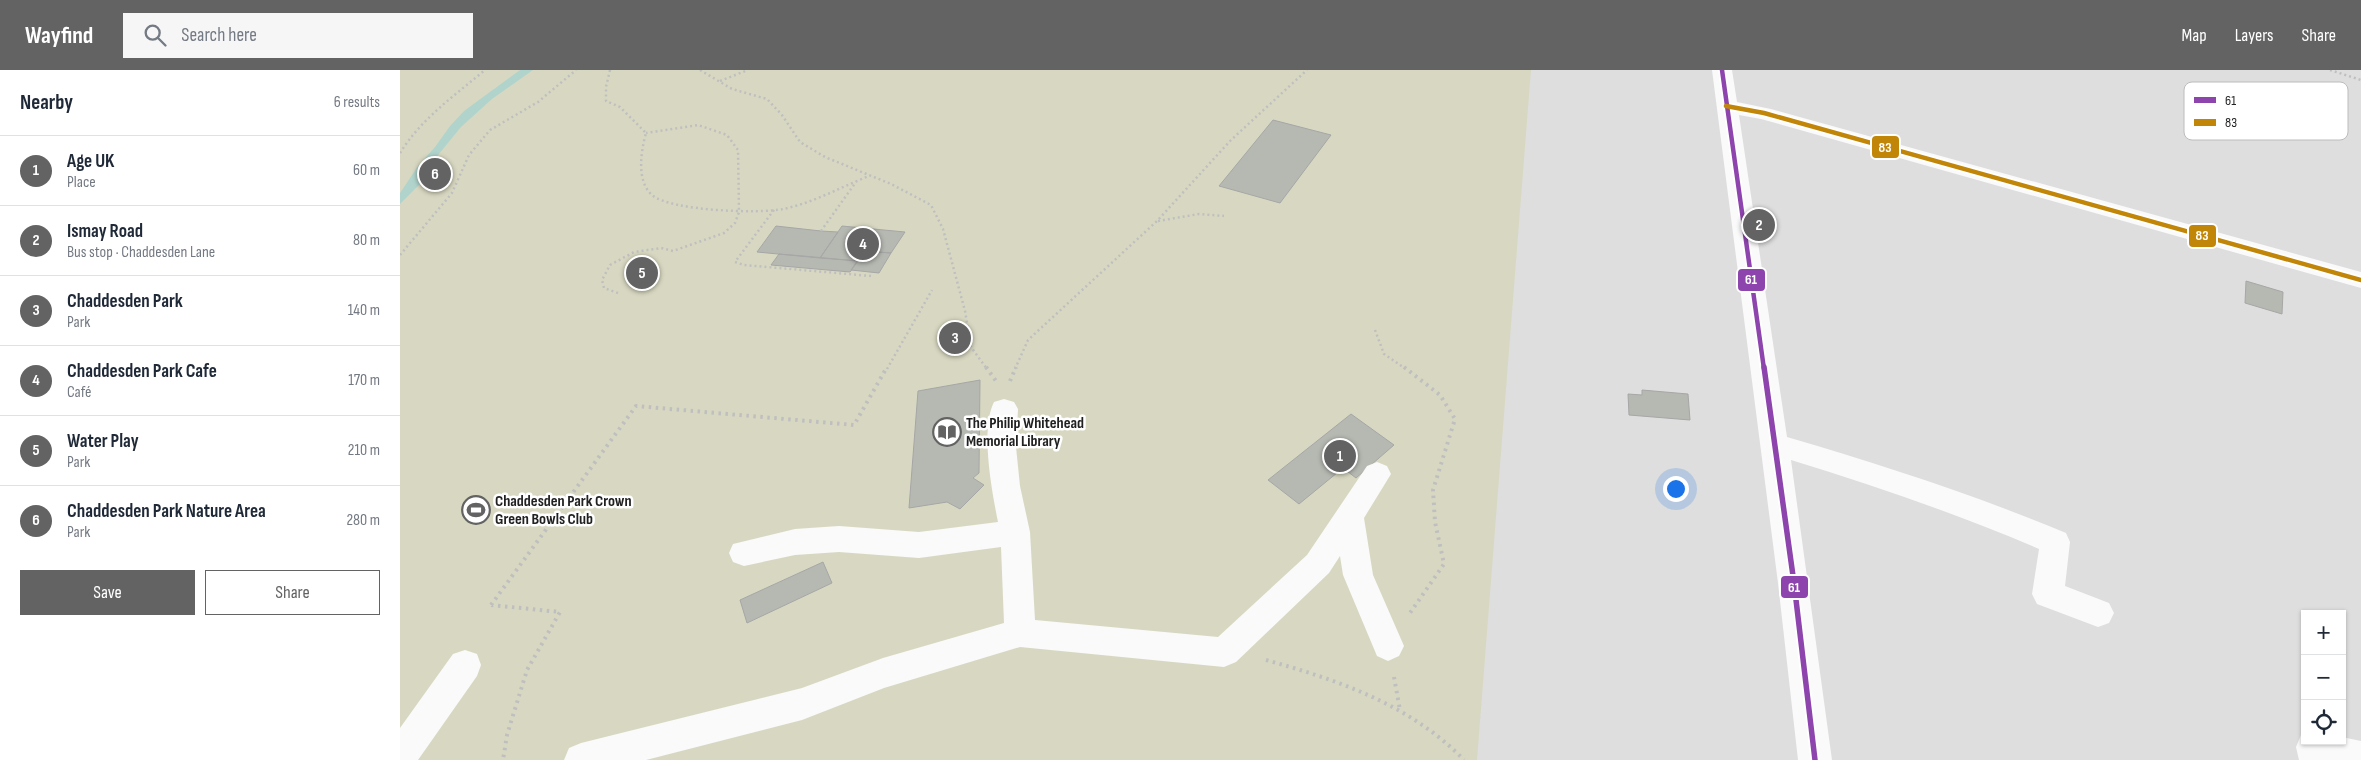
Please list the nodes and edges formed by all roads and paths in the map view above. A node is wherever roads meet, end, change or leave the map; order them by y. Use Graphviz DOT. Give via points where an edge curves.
graph roads {
  1 [pos="486,70"];
  2 [pos="576,70"];
  3 [pos="610,70"];
  4 [pos="700,70"];
  5 [pos="748,70"];
  6 [pos="1308,70"];
  7 [pos="1722,70"];
  8 [pos="2330,70"];
  9 [pos="2361,80"];
  10 [pos="719,81"];
  11 [pos="1726,106"];
  12 [pos="646,133"];
  13 [pos="400,153"];
  14 [pos="870,176"];
  15 [pos="857,181"];
  16 [pos="774,210"];
  17 [pos="739,212"];
  18 [pos="1224,216"];
  19 [pos="1157,221"];
  20 [pos="821,231"];
  21 [pos="400,255"];
  22 [pos="871,276"];
  23 [pos="2361,280"];
  24 [pos="932,290"];
  25 [pos="618,293"];
  26 [pos="1376,330"];
  27 [pos="1004,409"];
  28 [pos="1775,444"];
  29 [pos="1377,474"];
  30 [pos="1349,517"];
  31 [pos="1015,532"];
  32 [pos="744,553"];
  33 [pos="2098,613"];
  34 [pos="1409,615"];
  35 [pos="1020,633"];
  36 [pos="1388,646"];
  37 [pos="1224,652"];
  38 [pos="465,665"];
  39 [pos="400,758"];
  40 [pos="2361,758"];
  41 [pos="503,760"];
  42 [pos="581,760"];
  43 [pos="1464,760"];
  44 [pos="1815,760"];
  45 [pos="2316,760"];
  1 -- 13 [label="path" via="430,116"];
  2 -- 21 [label="path" via="538,102 490,130 469,155 452,193"];
  3 -- 12 [label="path" via="606,101 620,107"];
  4 -- 10 [label="path"];
  5 -- 10 [label="path"];
  6 -- 19 [label="path" via="1231,140"];
  7 -- 11 [label="street"];
  8 -- 9 [label="path"];
  10 -- 14 [label="path" via="732,89 768,99 800,142 825,157"];
  11 -- 23 [label="street" via="1764,113"];
  11 -- 28 [label="street"];
  12 -- 17 [label="path" via="641,174 652,195 671,205"];
  12 -- 17 [label="path" via="698,125 727,135 738,150"];
  14 -- 15 [label="path"];
  14 -- 27 [label="path" via="931,204 944,229 971,347 997,382"];
  15 -- 16 [label="path" via="782,210"];
  15 -- 20 [label="path"];
  16 -- 17 [label="path"];
  16 -- 22 [label="path" via="735,262"];
  17 -- 25 [label="path" via="735,223 724,234 673,251 650,249 621,257 610,265 602,280 604,288"];
  18 -- 19 [label="path" via="1199,214"];
  19 -- 27 [label="path" via="1028,340 1006,391"];
  24 -- 41 [label="path" via="854,425 636,406 491,605 560,612 527,670"];
  26 -- 34 [label="path" via="1384,354 1440,395 1455,420 1434,490 1435,522 1444,564"];
  27 -- 31 [label="street" via="1005,486"];
  28 -- 33 [label="street" via="1899,482 2055,542 2048,594"];
  28 -- 44 [label="street"];
  29 -- 30 [label="street"];
  30 -- 36 [label="street" via="1358,575"];
  30 -- 37 [label="street" via="1318,564"];
  31 -- 32 [label="street" via="919,545 882,540 795,542"];
  31 -- 35 [label="street"];
  35 -- 37 [label="street"];
  35 -- 42 [label="street" via="883,673 802,704"];
  37 -- 43 [label="path" via="1245,654 1309,671 1400,711 1442,737"];
  38 -- 39 [label="street"];
  40 -- 45 [label="street" via="2313,747"];
}
